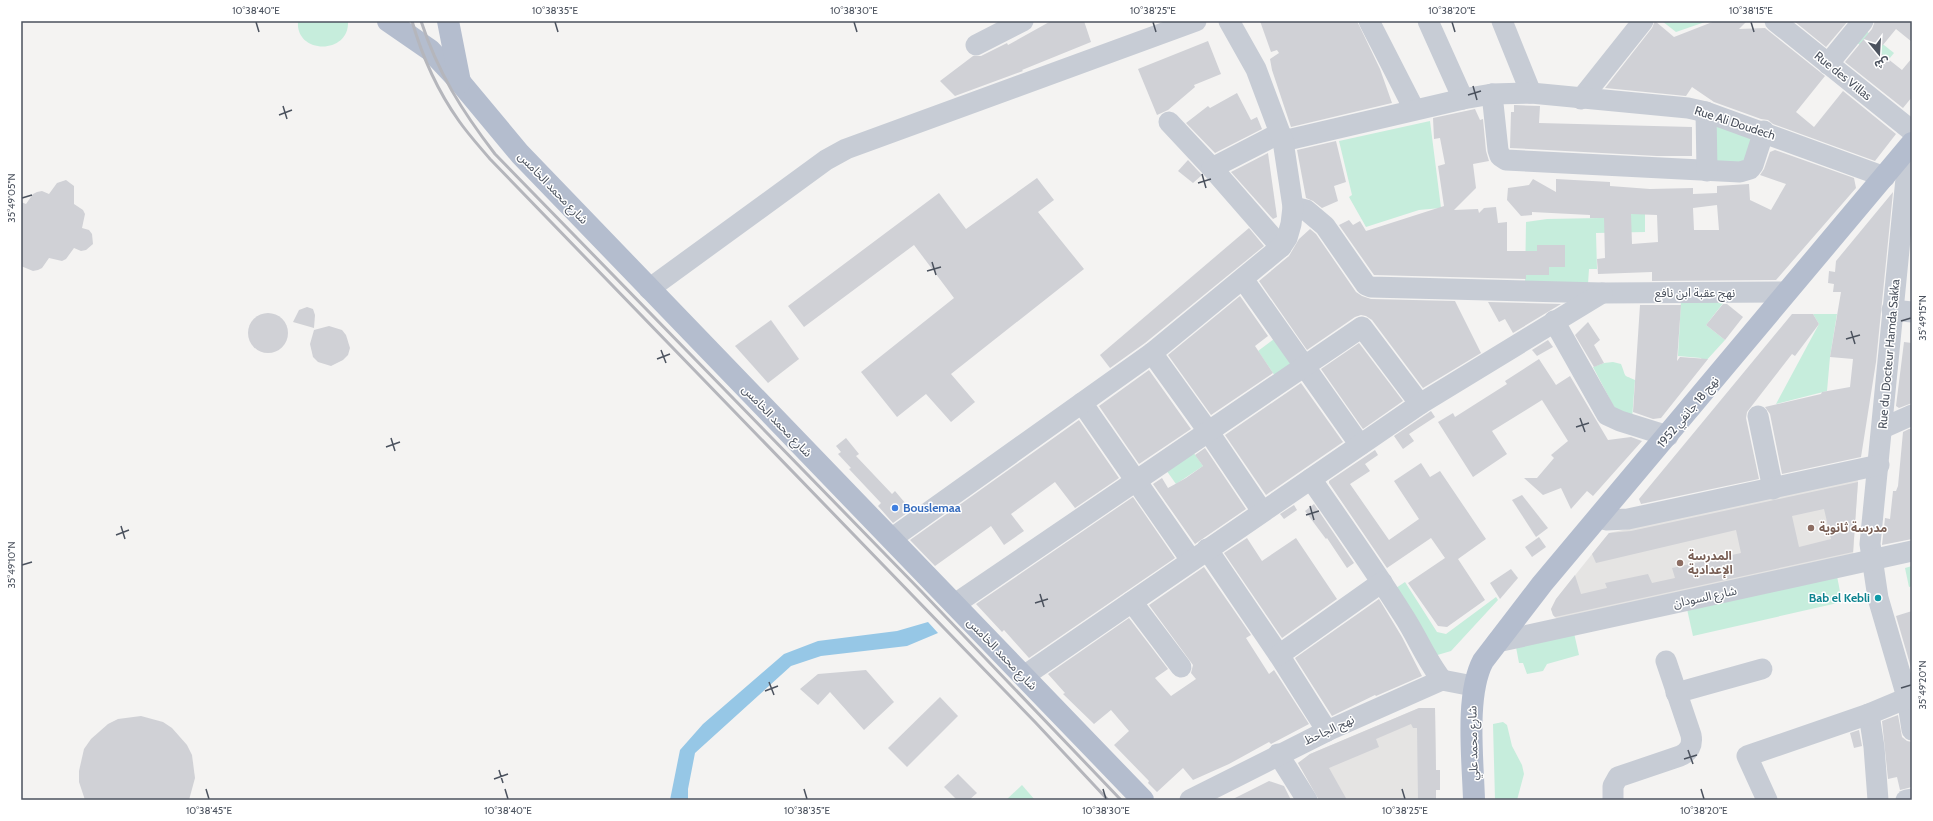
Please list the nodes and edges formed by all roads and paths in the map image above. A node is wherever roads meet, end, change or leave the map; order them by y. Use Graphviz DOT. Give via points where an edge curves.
graph roads {
  1 [pos="388,21"];
  2 [pos="448,21"];
  3 [pos="1023,21"];
  4 [pos="1196,21"];
  5 [pos="1228,21"];
  6 [pos="1369,21"];
  7 [pos="1428,21"];
  8 [pos="1502,21"];
  9 [pos="1775,21"];
  10 [pos="1863,21"];
  11 [pos="1634,24"];
  12 [pos="976,45"];
  13 [pos="1828,64"];
  14 [pos="460,82"];
  15 [pos="1492,94"];
  16 [pos="1531,94"];
  17 [pos="1463,99"];
  18 [pos="1581,99"];
  19 [pos="1414,109"];
  20 [pos="1706,112"];
  21 [pos="1169,122"];
  22 [pos="1764,131"];
  23 [pos="1281,137"];
  24 [pos="1911,141"];
  25 [pos="1212,168"];
  26 [pos="1707,171"];
  27 [pos="1901,181"];
  28 [pos="1293,207"];
  29 [pos="1281,246"];
  30 [pos="1243,279"];
  31 [pos="649,289"];
  32 [pos="1787,292"];
  33 [pos="1602,293"];
  34 [pos="1902,311"];
  35 [pos="1554,321"];
  36 [pos="1152,353"];
  37 [pos="1304,365"];
  38 [pos="1082,403"];
  39 [pos="1420,404"];
  40 [pos="1912,415"];
  41 [pos="1758,416"];
  42 [pos="1883,428"];
  43 [pos="1208,431"];
  44 [pos="1668,436"];
  45 [pos="1360,445"];
  46 [pos="1879,465"];
  47 [pos="1311,479"];
  48 [pos="1135,481"];
  49 [pos="1774,489"];
  50 [pos="1262,511"];
  51 [pos="1600,515"];
  52 [pos="892,538"];
  53 [pos="1912,551"];
  54 [pos="1199,555"];
  55 [pos="1872,560"];
  56 [pos="1382,582"];
  57 [pos="1132,602"];
  58 [pos="955,604"];
  59 [pos="1497,642"];
  60 [pos="1279,655"];
  61 [pos="1666,661"];
  62 [pos="1181,667"];
  63 [pos="1762,669"];
  64 [pos="1024,676"];
  65 [pos="1442,680"];
  66 [pos="1473,686"];
  67 [pos="1676,693"];
  68 [pos="1909,697"];
  69 [pos="1869,714"];
  70 [pos="1912,730"];
  71 [pos="1327,731"];
  72 [pos="1278,754"];
  73 [pos="1912,799"];
  74 [pos="1143,800"];
  75 [pos="1190,800"];
  76 [pos="1307,800"];
  77 [pos="1474,800"];
  78 [pos="1613,800"];
  79 [pos="1767,800"];
  80 [pos="1878,800"];
  81 [pos="1906,800"];
  1 -- 14 [label="main road" via="430,50"];
  2 -- 14 [label="main road, شارع محمد الخامس"];
  3 -- 12 [label="street"];
  4 -- 31 [label="street" via="846,149 826,160"];
  5 -- 23 [label="street" via="1256,69"];
  6 -- 19 [label="street"];
  7 -- 17 [label="street"];
  8 -- 16 [label="street"];
  9 -- 13 [label="street, Rue des Villas"];
  10 -- 13 [label="street"];
  11 -- 18 [label="street"];
  13 -- 24 [label="street, Rue des Villas"];
  14 -- 31 [label="main road, شارع محمد الخامس" via="520,154"];
  15 -- 16 [label="street, Rue Ali Doudech"];
  15 -- 17 [label="street, Rue Ali Doudech"];
  15 -- 26 [label="street" via="1498,153 1506,160"];
  16 -- 18 [label="street, Rue Ali Doudech"];
  17 -- 19 [label="street, Rue Ali Doudech"];
  18 -- 20 [label="street, Rue Ali Doudech" via="1688,108"];
  19 -- 23 [label="street, Rue Ali Doudech"];
  20 -- 22 [label="street, Rue Ali Doudech"];
  20 -- 26 [label="street"];
  21 -- 25 [label="street"];
  22 -- 26 [label="street" via="1750,169 1740,172"];
  22 -- 27 [label="street, Rue Ali Doudech"];
  23 -- 25 [label="street, Rue Ali Doudech"];
  23 -- 28 [label="street"];
  24 -- 27 [label="main road, نهج 18 جانفي 1952"];
  25 -- 29 [label="street"];
  27 -- 32 [label="main road, نهج 18 جانفي 1952"];
  27 -- 34 [label="street, Rue du Docteur Hamda Sakka"];
  28 -- 29 [label="street" via="1287,238"];
  28 -- 33 [label="street, نهج عقبة ابن نافع" via="1306,210 1325,226 1366,285 1371,287"];
  29 -- 30 [label="street"];
  30 -- 36 [label="street"];
  30 -- 37 [label="street"];
  31 -- 52 [label="main road, شارع محمد الخامس"];
  32 -- 33 [label="street, نهج عقبة ابن نافع"];
  32 -- 44 [label="main road, نهج 18 جانفي 1952"];
  33 -- 35 [label="street"];
  34 -- 42 [label="street, Rue du Docteur Hamda Sakka"];
  35 -- 39 [label="street"];
  35 -- 44 [label="street" via="1607,415"];
  36 -- 38 [label="street"];
  36 -- 43 [label="street"];
  37 -- 39 [label="street" via="1362,327"];
  37 -- 43 [label="street"];
  37 -- 45 [label="street"];
  38 -- 48 [label="street"];
  38 -- 52 [label="street"];
  39 -- 45 [label="street"];
  40 -- 42 [label="street"];
  41 -- 49 [label="street"];
  42 -- 46 [label="street, Rue du Docteur Hamda Sakka"];
  43 -- 48 [label="street"];
  43 -- 50 [label="street"];
  44 -- 51 [label="main road, نهج 18 جانفي 1952"];
  45 -- 47 [label="street"];
  46 -- 49 [label="street"];
  46 -- 55 [label="street, Rue du Docteur Hamda Sakka" via="1870,544"];
  47 -- 50 [label="street"];
  47 -- 56 [label="street"];
  48 -- 54 [label="street"];
  48 -- 58 [label="street"];
  49 -- 51 [label="street" via="1628,519 1606,520"];
  50 -- 54 [label="street"];
  51 -- 59 [label="main road, نهج 18 جانفي 1952"];
  52 -- 58 [label="main road, شارع محمد الخامس"];
  53 -- 55 [label="street, شارع السودان"];
  54 -- 57 [label="street"];
  54 -- 60 [label="street"];
  55 -- 59 [label="street, شارع السودان"];
  55 -- 68 [label="street, Rue du Docteur Hamda Sakka" via="1882,612"];
  56 -- 60 [label="street"];
  56 -- 65 [label="street" via="1410,625 1430,665"];
  57 -- 62 [label="street"];
  57 -- 64 [label="street"];
  58 -- 64 [label="main road, شارع محمد الخامس"];
  59 -- 66 [label="main road, نهج 18 جانفي 1952" via="1478,672"];
  60 -- 71 [label="street"];
  61 -- 67 [label="street"];
  63 -- 67 [label="street"];
  64 -- 74 [label="main road, شارع محمد الخامس"];
  65 -- 66 [label="street"];
  65 -- 71 [label="street, نهج الجاحظ"];
  66 -- 77 [label="main road, شارع محمد علي"];
  67 -- 78 [label="street" via="1691,735 1689,750 1680,756 1618,777 1613,786"];
  68 -- 69 [label="street"];
  68 -- 70 [label="street, Rue du Docteur Hamda Sakka"];
  69 -- 79 [label="street" via="1742,756"];
  69 -- 80 [label="street"];
  71 -- 72 [label="street, نهج الجاحظ"];
  72 -- 75 [label="street, نهج الجاحظ"];
  72 -- 76 [label="street"];
  73 -- 81 [label="street"];
}
